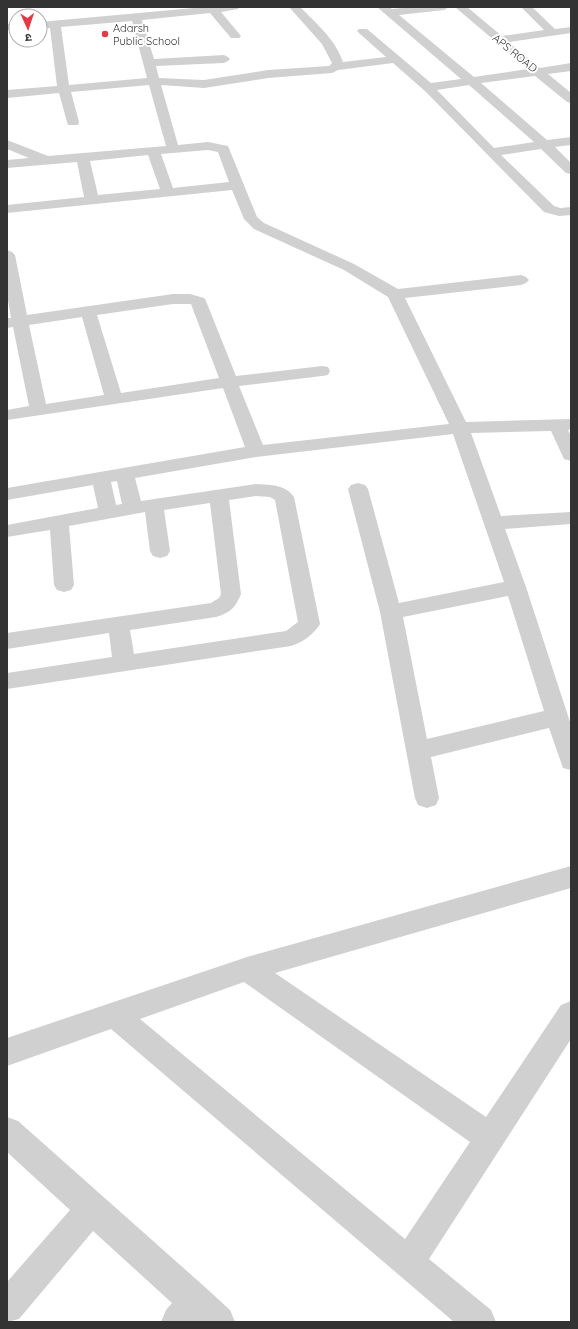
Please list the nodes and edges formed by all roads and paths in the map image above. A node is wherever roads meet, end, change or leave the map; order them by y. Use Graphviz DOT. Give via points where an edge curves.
graph roads {
  1 [pos="234,7"];
  2 [pos="294,7"];
  3 [pos="444,7"];
  4 [pos="460,7"];
  5 [pos="526,7"];
  6 [pos="211,8"];
  7 [pos="386,10"];
  8 [pos="136,17"];
  9 [pos="48,24"];
  10 [pos="55,24"];
  11 [pos="363,31"];
  12 [pos="569,31"];
  13 [pos="552,32"];
  14 [pos="234,36"];
  15 [pos="500,40"];
  16 [pos="224,59"];
  17 [pos="396,59"];
  18 [pos="150,63"];
  19 [pos="335,67"];
  20 [pos="571,67"];
  21 [pos="539,72"];
  22 [pos="472,80"];
  23 [pos="155,81"];
  24 [pos="430,89"];
  25 [pos="64,90"];
  26 [pos="7,94"];
  27 [pos="571,99"];
  28 [pos="73,122"];
  29 [pos="571,141"];
  30 [pos="7,144"];
  31 [pos="545,145"];
  32 [pos="173,149"];
  33 [pos="153,151"];
  34 [pos="491,152"];
  35 [pos="83,157"];
  36 [pos="46,160"];
  37 [pos="7,164"];
  38 [pos="571,170"];
  39 [pos="238,185"];
  40 [pos="168,193"];
  41 [pos="92,200"];
  42 [pos="7,209"];
  43 [pos="571,211"];
  44 [pos="7,255"];
  45 [pos="521,280"];
  46 [pos="395,294"];
  47 [pos="88,311"];
  48 [pos="14,322"];
  49 [pos="322,370"];
  50 [pos="229,382"];
  51 [pos="114,399"];
  52 [pos="38,410"];
  53 [pos="7,415"];
  54 [pos="564,425"];
  55 [pos="460,428"];
  56 [pos="256,451"];
  57 [pos="571,455"];
  58 [pos="125,474"];
  59 [pos="101,478"];
  60 [pos="358,489"];
  61 [pos="7,494"];
  62 [pos="219,495"];
  63 [pos="154,505"];
  64 [pos="133,508"];
  65 [pos="108,512"];
  66 [pos="571,518"];
  67 [pos="59,521"];
  68 [pos="493,523"];
  69 [pos="7,530"];
  70 [pos="160,552"];
  71 [pos="64,585"];
  72 [pos="516,587"];
  73 [pos="391,612"];
  74 [pos="119,625"];
  75 [pos="7,641"];
  76 [pos="124,663"];
  77 [pos="7,681"];
  78 [pos="557,717"];
  79 [pos="417,751"];
  80 [pos="571,761"];
  81 [pos="426,798"];
  82 [pos="571,877"];
  83 [pos="247,969"];
  84 [pos="571,1014"];
  85 [pos="115,1015"];
  86 [pos="7,1052"];
  87 [pos="7,1132"];
  88 [pos="490,1138"];
  89 [pos="92,1208"];
  90 [pos="408,1262"];
  91 [pos="7,1307"];
  92 [pos="186,1311"];
  93 [pos="218,1322"];
  94 [pos="479,1322"];
  1 -- 6 [label="street"];
  2 -- 19 [label="street" via="328,44 338,59"];
  3 -- 7 [label="street"];
  4 -- 15 [label="street, APS ROAD"];
  5 -- 13 [label="street"];
  6 -- 8 [label="street"];
  6 -- 14 [label="street"];
  7 -- 22 [label="street"];
  8 -- 10 [label="street"];
  8 -- 18 [label="street"];
  9 -- 10 [label="street"];
  10 -- 25 [label="street"];
  11 -- 17 [label="street"];
  12 -- 13 [label="street"];
  13 -- 15 [label="street"];
  15 -- 21 [label="street, APS ROAD"];
  16 -- 18 [label="street"];
  17 -- 19 [label="street"];
  17 -- 24 [label="street"];
  18 -- 23 [label="street"];
  19 -- 23 [label="street" via="204,84"];
  20 -- 21 [label="street"];
  21 -- 22 [label="street"];
  21 -- 27 [label="street, APS ROAD"];
  22 -- 24 [label="street"];
  22 -- 31 [label="street"];
  23 -- 25 [label="street"];
  23 -- 32 [label="street"];
  24 -- 34 [label="street"];
  25 -- 26 [label="street"];
  25 -- 28 [label="street"];
  29 -- 31 [label="street"];
  30 -- 36 [label="street"];
  31 -- 34 [label="street"];
  31 -- 38 [label="street"];
  32 -- 33 [label="street"];
  32 -- 39 [label="street" via="208,146 223,149"];
  33 -- 35 [label="street"];
  33 -- 40 [label="street"];
  34 -- 43 [label="street" via="549,209"];
  35 -- 36 [label="street"];
  35 -- 41 [label="street"];
  36 -- 37 [label="street"];
  39 -- 40 [label="street"];
  39 -- 46 [label="street" via="251,219 259,226 349,267"];
  40 -- 41 [label="street"];
  41 -- 42 [label="street"];
  44 -- 48 [label="street"];
  45 -- 46 [label="street"];
  46 -- 55 [label="street"];
  47 -- 48 [label="street"];
  47 -- 50 [label="street" via="172,299 198,301"];
  47 -- 51 [label="street"];
  48 -- 52 [label="street"];
  49 -- 50 [label="street"];
  50 -- 51 [label="street"];
  50 -- 56 [label="street"];
  51 -- 52 [label="street"];
  52 -- 53 [label="street"];
  54 -- 55 [label="street"];
  54 -- 57 [label="street"];
  55 -- 56 [label="street"];
  55 -- 68 [label="street"];
  56 -- 58 [label="street"];
  58 -- 59 [label="street"];
  58 -- 64 [label="street"];
  59 -- 61 [label="street"];
  59 -- 65 [label="street"];
  60 -- 73 [label="street"];
  62 -- 63 [label="street"];
  62 -- 74 [label="street" via="231,594 227,603 216,610"];
  62 -- 76 [label="street" via="256,490 274,491 284,497 309,624 302,632 291,638"];
  63 -- 64 [label="street"];
  63 -- 70 [label="street"];
  64 -- 65 [label="street"];
  65 -- 67 [label="street"];
  66 -- 68 [label="street"];
  67 -- 69 [label="street"];
  67 -- 71 [label="street"];
  68 -- 72 [label="street"];
  72 -- 73 [label="street"];
  72 -- 78 [label="street"];
  73 -- 79 [label="street"];
  74 -- 75 [label="street"];
  74 -- 76 [label="street"];
  76 -- 77 [label="street"];
  78 -- 79 [label="street"];
  78 -- 80 [label="street"];
  79 -- 81 [label="street"];
  82 -- 83 [label="street"];
  83 -- 85 [label="street"];
  83 -- 88 [label="street"];
  84 -- 88 [label="street"];
  85 -- 86 [label="street"];
  85 -- 90 [label="street"];
  87 -- 89 [label="street"];
  88 -- 90 [label="street"];
  89 -- 91 [label="street"];
  89 -- 92 [label="street"];
  90 -- 94 [label="street"];
  92 -- 93 [label="street"];
}
